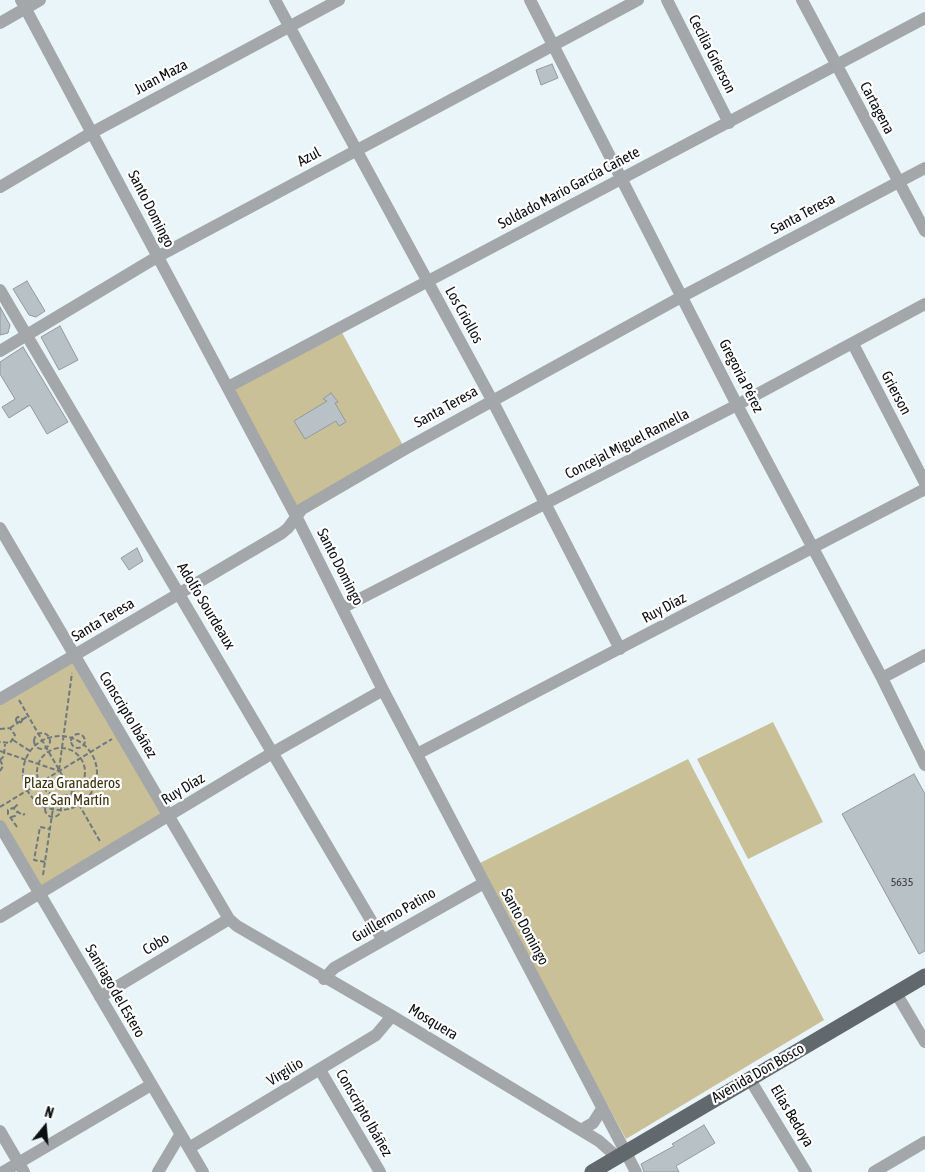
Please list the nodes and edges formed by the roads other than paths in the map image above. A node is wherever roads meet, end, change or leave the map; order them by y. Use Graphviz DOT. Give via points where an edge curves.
graph roads {
  1 [pos="40,0"];
  2 [pos="275,0"];
  3 [pos="339,0"];
  4 [pos="530,0"];
  5 [pos="638,0"];
  6 [pos="667,0"];
  7 [pos="802,0"];
  8 [pos="23,4"];
  9 [pos="925,18"];
  10 [pos="0,23"];
  11 [pos="289,27"];
  12 [pos="554,46"];
  13 [pos="836,64"];
  14 [pos="729,123"];
  15 [pos="93,132"];
  16 [pos="356,151"];
  17 [pos="925,168"];
  18 [pos="621,178"];
  19 [pos="898,182"];
  20 [pos="0,186"];
  21 [pos="925,231"];
  22 [pos="157,257"];
  23 [pos="427,281"];
  24 [pos="0,290"];
  25 [pos="683,296"];
  26 [pos="925,304"];
  27 [pos="26,335"];
  28 [pos="853,344"];
  29 [pos="0,351"];
  30 [pos="228,387"];
  31 [pos="492,400"];
  32 [pos="737,405"];
  33 [pos="925,483"];
  34 [pos="925,489"];
  35 [pos="546,505"];
  36 [pos="296,516"];
  37 [pos="0,528"];
  38 [pos="812,549"];
  39 [pos="179,594"];
  40 [pos="342,608"];
  41 [pos="620,649"];
  42 [pos="925,655"];
  43 [pos="74,656"];
  44 [pos="882,678"];
  45 [pos="383,690"];
  46 [pos="6,700"];
  47 [pos="274,752"];
  48 [pos="417,754"];
  49 [pos="925,765"];
  50 [pos="169,816"];
  51 [pos="0,826"];
  52 [pos="484,883"];
  53 [pos="39,894"];
  54 [pos="0,917"];
  55 [pos="229,919"];
  56 [pos="382,939"];
  57 [pos="925,976"];
  58 [pos="324,979"];
  59 [pos="896,993"];
  60 [pos="100,996"];
  61 [pos="392,1016"];
  62 [pos="925,1042"];
  63 [pos="320,1070"];
  64 [pos="750,1078"];
  65 [pos="151,1085"];
  66 [pos="602,1109"];
  67 [pos="581,1130"];
  68 [pos="0,1132"];
  69 [pos="180,1135"];
  70 [pos="925,1142"];
  71 [pos="189,1148"];
  72 [pos="621,1155"];
  73 [pos="21,1167"];
  74 [pos="3,1172"];
  75 [pos="158,1172"];
  76 [pos="203,1172"];
  77 [pos="380,1172"];
  78 [pos="592,1172"];
  79 [pos="636,1172"];
  80 [pos="806,1172"];
  81 [pos="874,1172"];
  1 -- 8 [label="street"];
  2 -- 11 [label="street, Los Criollos"];
  3 -- 11 [label="street, Juan Maza"];
  4 -- 12 [label="street, Gregoria Pérez"];
  5 -- 12 [label="street, Azul"];
  6 -- 14 [label="street, Cecilia Grierson"];
  7 -- 13 [label="street, Cartagena"];
  8 -- 10 [label="street"];
  8 -- 15 [label="street, Santo Domingo"];
  9 -- 13 [label="street, Soldado Mario García Cañete"];
  11 -- 15 [label="street, Juan Maza"];
  11 -- 16 [label="street, Los Criollos"];
  12 -- 16 [label="street, Azul"];
  12 -- 18 [label="street, Gregoria Pérez"];
  13 -- 14 [label="street, Soldado Mario García Cañete"];
  13 -- 19 [label="street, Cartagena"];
  14 -- 18 [label="street, Soldado Mario García Cañete"];
  15 -- 20 [label="street, Juan Maza"];
  15 -- 22 [label="street, Santo Domingo"];
  16 -- 22 [label="street, Azul"];
  16 -- 23 [label="street, Los Criollos"];
  17 -- 19 [label="street, Santa Teresa"];
  18 -- 23 [label="street, Soldado Mario García Cañete"];
  18 -- 25 [label="street, Gregoria Pérez"];
  19 -- 21 [label="street, Cartagena"];
  19 -- 25 [label="street, Santa Teresa"];
  22 -- 27 [label="street, Azul"];
  22 -- 30 [label="street, Santo Domingo"];
  23 -- 30 [label="street, Soldado Mario García Cañete"];
  23 -- 31 [label="street, Los Criollos"];
  24 -- 27 [label="street, Adolfo Sourdeaux"];
  25 -- 31 [label="street, Santa Teresa"];
  25 -- 32 [label="street, Gregoria Pérez"];
  26 -- 28 [label="street, Concejal Miguel Ramella"];
  27 -- 29 [label="street, Azul"];
  27 -- 39 [label="street, Adolfo Sourdeaux"];
  28 -- 32 [label="street, Concejal Miguel Ramella"];
  28 -- 33 [label="street, Grierson"];
  30 -- 36 [label="street, Santo Domingo"];
  31 -- 35 [label="street, Los Criollos"];
  31 -- 36 [label="street, Santa Teresa" via="308,505"];
  32 -- 35 [label="street, Concejal Miguel Ramella"];
  32 -- 38 [label="street, Gregoria Pérez"];
  34 -- 38 [label="street, Ruy Díaz"];
  35 -- 40 [label="street, Concejal Miguel Ramella"];
  35 -- 41 [label="street, Los Criollos"];
  36 -- 39 [label="street, Santa Teresa" via="282,533"];
  36 -- 40 [label="street, Santo Domingo"];
  37 -- 43 [label="street, Conscripto Ibáñez"];
  38 -- 41 [label="street, Ruy Díaz"];
  38 -- 44 [label="street, Gregoria Pérez"];
  39 -- 43 [label="street, Santa Teresa"];
  39 -- 47 [label="street, Adolfo Sourdeaux"];
  40 -- 45 [label="street, Santo Domingo"];
  41 -- 48 [label="street, Ruy Díaz"];
  42 -- 44 [label="street"];
  43 -- 46 [label="street, Santa Teresa"];
  43 -- 50 [label="street, Conscripto Ibáñez"];
  44 -- 49 [label="street, Gregoria Pérez"];
  45 -- 47 [label="street, Ruy Díaz"];
  45 -- 48 [label="street, Santo Domingo"];
  47 -- 50 [label="street, Ruy Díaz"];
  47 -- 56 [label="street, Adolfo Sourdeaux"];
  48 -- 52 [label="street, Santo Domingo"];
  50 -- 53 [label="street, Ruy Díaz"];
  50 -- 55 [label="street, Conscripto Ibáñez"];
  51 -- 53 [label="street, Santiago del Estero"];
  52 -- 56 [label="street, Guillermo Patino"];
  52 -- 66 [label="street, Santo Domingo"];
  53 -- 54 [label="street, Ruy Díaz"];
  53 -- 60 [label="street, Santiago del Estero"];
  55 -- 58 [label="street, Mosquera"];
  55 -- 60 [label="street, Cobo"];
  56 -- 58 [label="street, Guillermo Patino" via="334,968"];
  57 -- 59 [label="main road, Avenida Don Bosco"];
  58 -- 61 [label="street, Mosquera"];
  59 -- 62 [label="street"];
  59 -- 64 [label="main road, Avenida Don Bosco"];
  60 -- 65 [label="street, Santiago del Estero"];
  61 -- 63 [label="street, Virgilio" via="376,1034"];
  61 -- 67 [label="street, Mosquera"];
  63 -- 71 [label="street, Virgilio"];
  63 -- 77 [label="street, Conscripto Ibáñez"];
  64 -- 72 [label="main road, Avenida Don Bosco"];
  64 -- 80 [label="street, Elías Bedoya"];
  65 -- 69 [label="street, Santiago del Estero"];
  65 -- 73 [label="street"];
  66 -- 67 [label="street" via="594,1123"];
  66 -- 72 [label="street, Santo Domingo"];
  67 -- 72 [label="street, Mosquera"];
  68 -- 73 [label="street"];
  69 -- 71 [label="street, Santiago del Estero"];
  69 -- 75 [label="street"];
  70 -- 81 [label="street"];
  71 -- 76 [label="street, Santiago del Estero"];
  72 -- 78 [label="main road, Avenida Don Bosco"];
  72 -- 79 [label="street, Santo Domingo"];
  73 -- 74 [label="street"];
}
